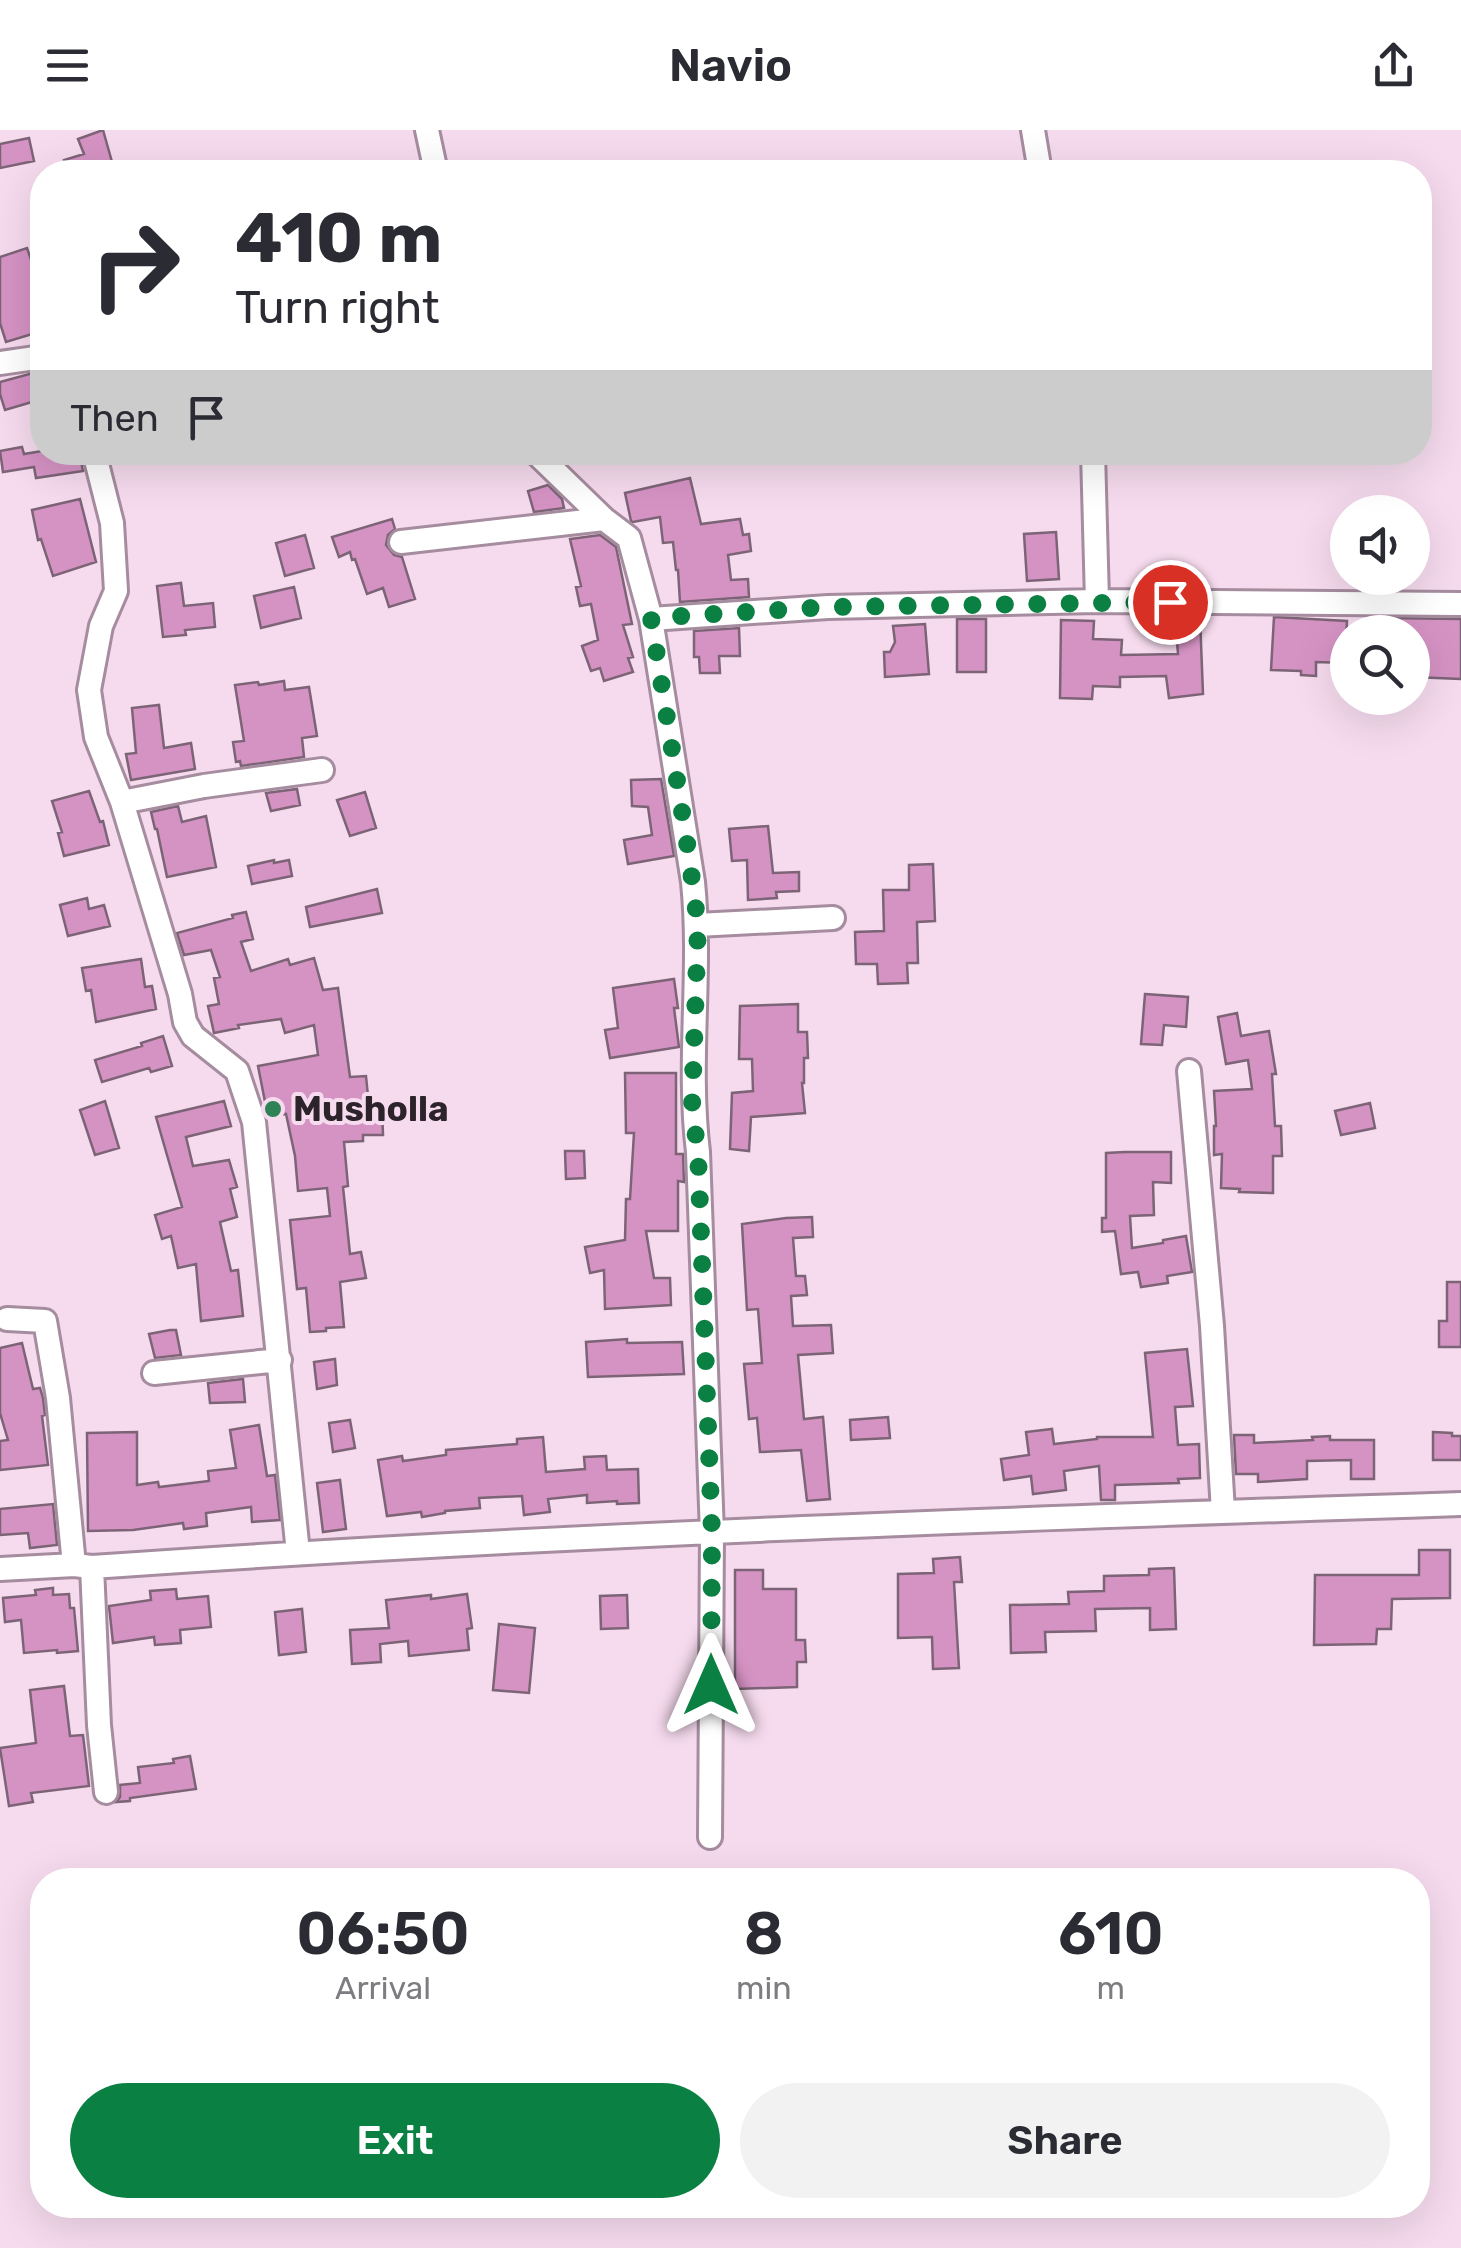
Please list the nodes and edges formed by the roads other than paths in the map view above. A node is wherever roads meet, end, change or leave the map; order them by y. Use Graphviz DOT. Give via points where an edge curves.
graph roads {
  1 [pos="427,130"];
  2 [pos="1033,130"];
  3 [pos="433,160"];
  4 [pos="1038,160"];
  5 [pos="30,358"];
  6 [pos="0,363"];
  7 [pos="97,465"];
  8 [pos="548,465"];
  9 [pos="1093,465"];
  10 [pos="604,519"];
  11 [pos="401,542"];
  12 [pos="1097,601"];
  13 [pos="1461,604"];
  14 [pos="651,618"];
  15 [pos="322,770"];
  16 [pos="122,802"];
  17 [pos="834,918"];
  18 [pos="698,925"];
  19 [pos="1189,1071"];
  20 [pos="6,1319"];
  21 [pos="280,1360"];
  22 [pos="154,1374"];
  23 [pos="1461,1504"];
  24 [pos="1223,1512"];
  25 [pos="712,1534"];
  26 [pos="298,1553"];
  27 [pos="83,1566"];
  28 [pos="0,1569"];
  29 [pos="106,1792"];
  30 [pos="710,1836"];
  1 -- 3 [label="street"];
  2 -- 4 [label="street"];
  5 -- 6 [label="street"];
  7 -- 16 [label="street" via="112,523 116,591 101,626 90,690 96,738"];
  8 -- 10 [label="street"];
  9 -- 12 [label="street"];
  10 -- 11 [label="street"];
  10 -- 14 [label="street" via="629,538"];
  12 -- 13 [label="street"];
  12 -- 14 [label="street"];
  14 -- 18 [label="street"];
  15 -- 16 [label="street"];
  16 -- 21 [label="street" via="186,1022 193,1036 238,1071 254,1122"];
  17 -- 18 [label="street"];
  18 -- 25 [label="street" via="692,1108"];
  19 -- 24 [label="street"];
  20 -- 27 [label="street" via="45,1321"];
  21 -- 22 [label="street"];
  21 -- 26 [label="street"];
  23 -- 24 [label="street"];
  24 -- 25 [label="street"];
  25 -- 26 [label="street"];
  25 -- 30 [label="street"];
  26 -- 27 [label="street"];
  27 -- 28 [label="street"];
  27 -- 29 [label="street"];
}
